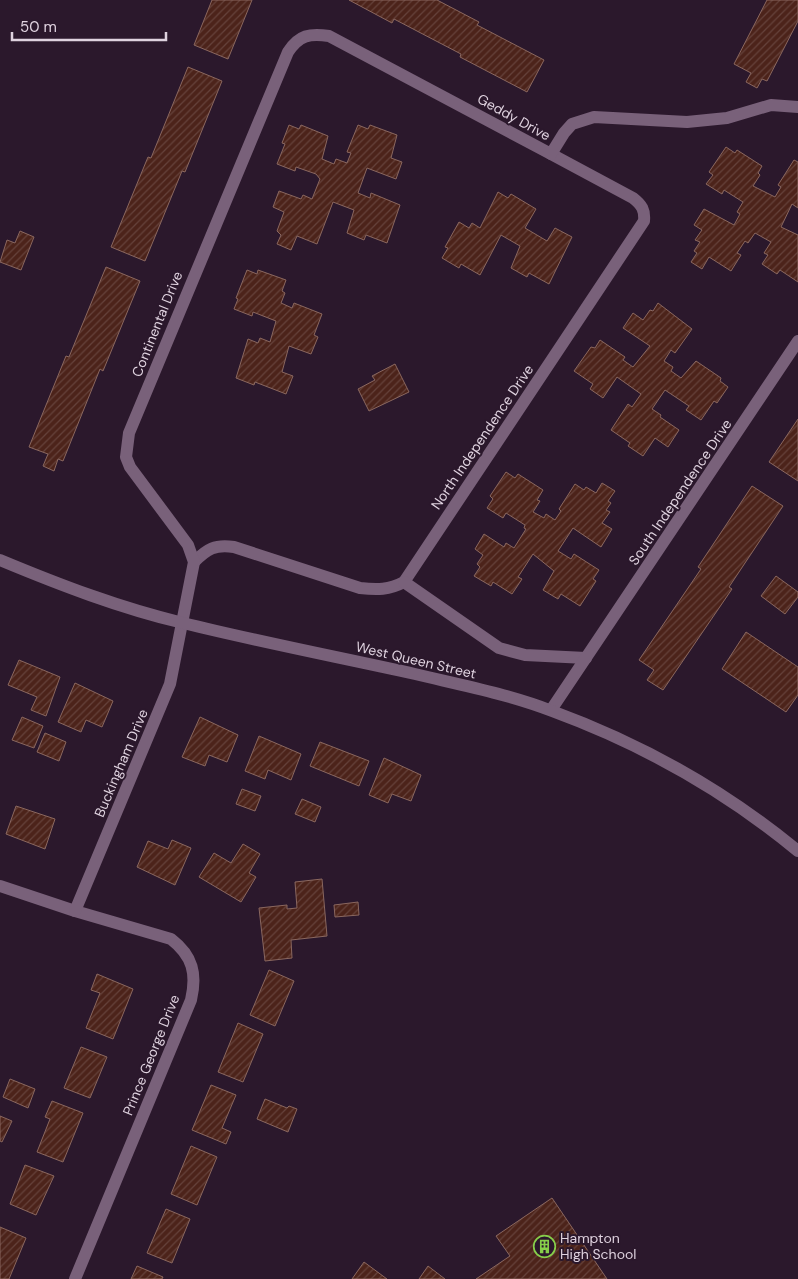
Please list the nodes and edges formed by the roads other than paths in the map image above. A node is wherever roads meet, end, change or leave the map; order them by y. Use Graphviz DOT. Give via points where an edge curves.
graph roads {
  1 [pos="304,36"];
  2 [pos="798,107"];
  3 [pos="551,154"];
  4 [pos="798,342"];
  5 [pos="0,560"];
  6 [pos="194,562"];
  7 [pos="404,582"];
  8 [pos="183,623"];
  9 [pos="586,658"];
  10 [pos="550,710"];
  11 [pos="798,852"];
  12 [pos="0,886"];
  13 [pos="75,911"];
  14 [pos="75,1279"];
  1 -- 3 [label="street, Geddy Drive" via="329,36"];
  1 -- 6 [label="street, Continental Drive" via="294,43 284,60 126,445 126,457 135,478 188,545"];
  2 -- 3 [label="street, Geddy Drive" via="766,105 727,118 687,122 594,117 572,124"];
  3 -- 7 [label="street, North Independence Drive" via="633,198 644,212 644,221"];
  4 -- 9 [label="street, South Independence Drive"];
  5 -- 8 [label="street, West Queen Street" via="65,586"];
  6 -- 7 [label="street" via="205,551 223,545 234,546 360,588 380,590 394,588"];
  6 -- 8 [label="street"];
  7 -- 9 [label="street" via="499,648 525,655"];
  8 -- 10 [label="street, West Queen Street" via="453,683"];
  8 -- 13 [label="street, Buckingham Drive" via="170,684"];
  9 -- 10 [label="street, South Independence Drive"];
  10 -- 11 [label="street, West Queen Street" via="603,731 675,766 756,817"];
  12 -- 13 [label="street, Prince George Drive"];
  13 -- 14 [label="street, Prince George Drive" via="171,939 190,958 194,978 191,1000"];
}
